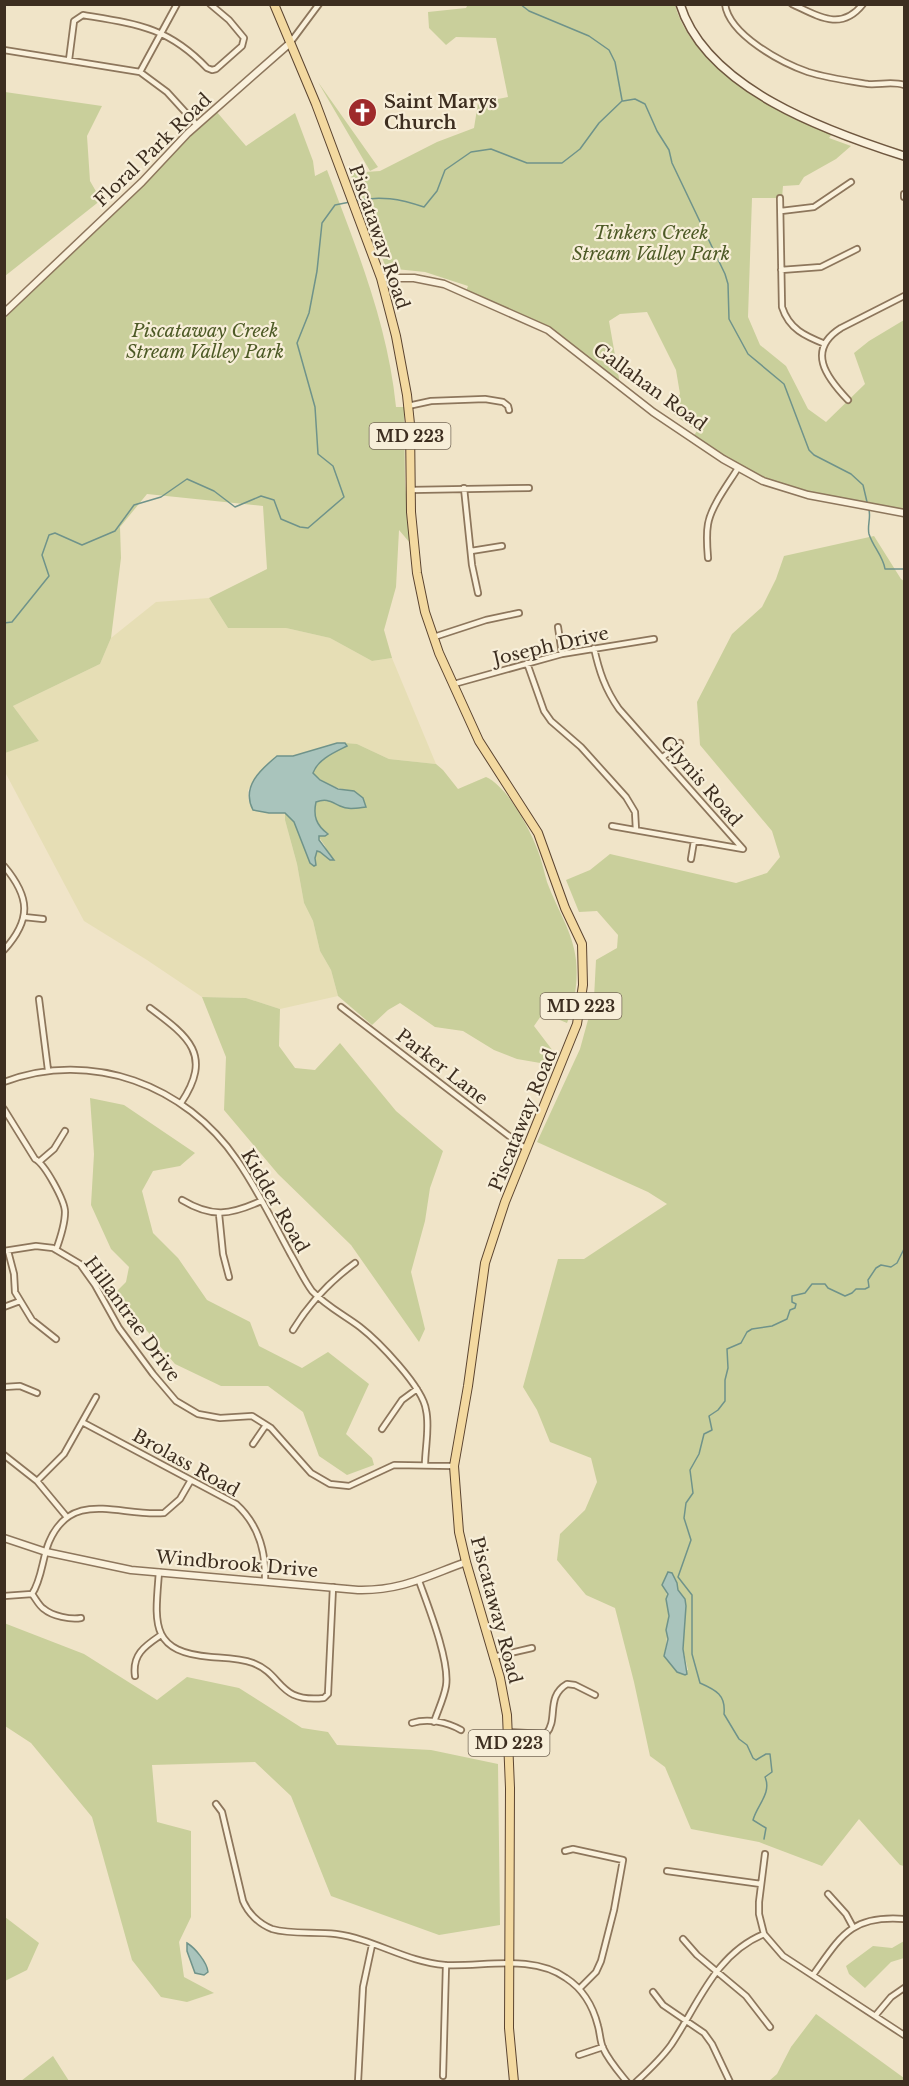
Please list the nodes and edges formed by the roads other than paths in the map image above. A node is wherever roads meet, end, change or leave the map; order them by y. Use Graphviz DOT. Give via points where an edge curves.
graph roads {
  1 [pos="177,4"];
  2 [pos="210,4"];
  3 [pos="274,4"];
  4 [pos="319,4"];
  5 [pos="680,4"];
  6 [pos="725,4"];
  7 [pos="792,4"];
  8 [pos="863,4"];
  9 [pos="161,33"];
  10 [pos="289,44"];
  11 [pos="4,50"];
  12 [pos="69,60"];
  13 [pos="140,72"];
  14 [pos="904,85"];
  15 [pos="197,125"];
  16 [pos="904,154"];
  17 [pos="851,182"];
  18 [pos="780,198"];
  19 [pos="781,212"];
  20 [pos="856,249"];
  21 [pos="781,270"];
  22 [pos="381,278"];
  23 [pos="904,296"];
  24 [pos="4,313"];
  25 [pos="825,344"];
  26 [pos="848,400"];
  27 [pos="408,406"];
  28 [pos="509,410"];
  29 [pos="738,468"];
  30 [pos="464,488"];
  31 [pos="529,488"];
  32 [pos="410,490"];
  33 [pos="904,513"];
  34 [pos="502,546"];
  35 [pos="471,551"];
  36 [pos="708,558"];
  37 [pos="478,592"];
  38 [pos="519,613"];
  39 [pos="558,627"];
  40 [pos="434,637"];
  41 [pos="654,639"];
  42 [pos="594,648"];
  43 [pos="562,654"];
  44 [pos="527,663"];
  45 [pos="454,684"];
  46 [pos="680,743"];
  47 [pos="663,757"];
  48 [pos="612,826"];
  49 [pos="636,830"];
  50 [pos="694,841"];
  51 [pos="691,859"];
  52 [pos="4,866"];
  53 [pos="24,917"];
  54 [pos="43,919"];
  55 [pos="5,948"];
  56 [pos="39,999"];
  57 [pos="342,1007"];
  58 [pos="150,1008"];
  59 [pos="48,1070"];
  60 [pos="4,1082"];
  61 [pos="181,1103"];
  62 [pos="4,1109"];
  63 [pos="65,1131"];
  64 [pos="526,1149"];
  65 [pos="40,1161"];
  66 [pos="182,1200"];
  67 [pos="261,1202"];
  68 [pos="219,1214"];
  69 [pos="56,1250"];
  70 [pos="6,1251"];
  71 [pos="355,1263"];
  72 [pos="228,1277"];
  73 [pos="317,1296"];
  74 [pos="20,1301"];
  75 [pos="4,1307"];
  76 [pos="293,1330"];
  77 [pos="56,1340"];
  78 [pos="4,1387"];
  79 [pos="417,1389"];
  80 [pos="37,1393"];
  81 [pos="96,1396"];
  82 [pos="82,1422"];
  83 [pos="266,1425"];
  84 [pos="382,1429"];
  85 [pos="253,1444"];
  86 [pos="4,1455"];
  87 [pos="424,1465"];
  88 [pos="454,1466"];
  89 [pos="37,1480"];
  90 [pos="191,1480"];
  91 [pos="66,1516"];
  92 [pos="4,1538"];
  93 [pos="46,1552"];
  94 [pos="466,1562"];
  95 [pos="159,1572"];
  96 [pos="265,1580"];
  97 [pos="419,1581"];
  98 [pos="333,1587"];
  99 [pos="32,1594"];
  100 [pos="4,1596"];
  101 [pos="81,1618"];
  102 [pos="161,1635"];
  103 [pos="532,1648"];
  104 [pos="493,1657"];
  105 [pos="135,1676"];
  106 [pos="595,1695"];
  107 [pos="434,1722"];
  108 [pos="412,1723"];
  109 [pos="461,1730"];
  110 [pos="508,1732"];
  111 [pos="216,1804"];
  112 [pos="565,1851"];
  113 [pos="765,1854"];
  114 [pos="667,1871"];
  115 [pos="761,1884"];
  116 [pos="828,1894"];
  117 [pos="904,1919"];
  118 [pos="854,1926"];
  119 [pos="764,1934"];
  120 [pos="683,1940"];
  121 [pos="372,1945"];
  122 [pos="446,1965"];
  123 [pos="508,1965"];
  124 [pos="716,1971"];
  125 [pos="813,1976"];
  126 [pos="904,1988"];
  127 [pos="579,1989"];
  128 [pos="653,1992"];
  129 [pos="875,2016"];
  130 [pos="685,2020"];
  131 [pos="770,2027"];
  132 [pos="904,2036"];
  133 [pos="603,2047"];
  134 [pos="579,2055"];
  135 [pos="443,2076"];
  136 [pos="358,2082"];
  137 [pos="513,2082"];
  138 [pos="627,2082"];
  139 [pos="636,2082"];
  140 [pos="730,2082"];
  1 -- 9 [label="street"];
  2 -- 9 [label="street" via="244,38 242,46 216,69 207,68 191,51"];
  3 -- 10 [label="main road, Piscataway Road"];
  4 -- 10 [label="street, Floral Park Road"];
  5 -- 16 [label="main road" via="691,30 707,52 764,98 836,133"];
  6 -- 14 [label="street" via="730,20 743,35 791,65 818,75"];
  7 -- 8 [label="street" via="837,21 849,17"];
  9 -- 12 [label="street" via="83,15 77,18 73,29"];
  9 -- 13 [label="street"];
  10 -- 15 [label="street, Floral Park Road"];
  10 -- 22 [label="main road, Piscataway Road / MD 223" via="316,104"];
  11 -- 12 [label="street"];
  12 -- 13 [label="street"];
  13 -- 15 [label="street" via="167,92"];
  15 -- 24 [label="street, Floral Park Road"];
  17 -- 19 [label="street" via="814,207"];
  18 -- 19 [label="street"];
  19 -- 21 [label="street"];
  20 -- 21 [label="street" via="820,267"];
  21 -- 25 [label="street" via="781,303 787,319 797,331"];
  22 -- 27 [label="main road, Piscataway Road / MD 223"];
  22 -- 29 [label="street, Gallahan Road" via="414,278 444,284 548,330 653,412"];
  23 -- 25 [label="street" via="841,328"];
  25 -- 26 [label="street" via="825,372"];
  27 -- 28 [label="street" via="438,400 485,399 502,402"];
  27 -- 32 [label="main road, Piscataway Road / MD 223"];
  29 -- 33 [label="street, Gallahan Road" via="782,488"];
  29 -- 36 [label="street" via="708,523"];
  30 -- 31 [label="street"];
  30 -- 32 [label="street"];
  30 -- 35 [label="street"];
  32 -- 40 [label="main road, Piscataway Road / MD 223" via="417,573"];
  34 -- 35 [label="street"];
  35 -- 37 [label="street"];
  38 -- 40 [label="street"];
  39 -- 43 [label="street"];
  40 -- 45 [label="main road, Piscataway Road / MD 223"];
  41 -- 42 [label="street, Joseph Drive"];
  42 -- 43 [label="street, Joseph Drive"];
  42 -- 47 [label="street, Glynis Road" via="598,670 610,696"];
  43 -- 44 [label="street, Joseph Drive"];
  44 -- 45 [label="street, Joseph Drive"];
  44 -- 49 [label="street" via="544,711 626,796 635,812"];
  45 -- 64 [label="main road, Piscataway Road / MD 223" via="487,755 538,833 583,950 582,1000 577,1024"];
  46 -- 47 [label="street"];
  47 -- 50 [label="street, Glynis Road" via="743,849"];
  48 -- 49 [label="street, Glynis Road"];
  49 -- 50 [label="street, Glynis Road"];
  50 -- 51 [label="street"];
  52 -- 53 [label="street" via="22,894"];
  53 -- 54 [label="street"];
  53 -- 55 [label="street"];
  56 -- 59 [label="street"];
  57 -- 64 [label="street, Parker Lane"];
  58 -- 61 [label="street" via="183,1033 194,1053 194,1080"];
  59 -- 60 [label="street, Kidder Road"];
  59 -- 61 [label="street, Kidder Road" via="112,1074 147,1085"];
  61 -- 67 [label="street, Kidder Road" via="227,1146"];
  62 -- 65 [label="street" via="34,1159"];
  63 -- 65 [label="street" via="54,1149"];
  64 -- 88 [label="main road, Piscataway Road / MD 223" via="485,1263"];
  65 -- 69 [label="street" via="65,1211"];
  66 -- 68 [label="street"];
  67 -- 68 [label="street"];
  67 -- 73 [label="street, Kidder Road"];
  68 -- 72 [label="street"];
  69 -- 70 [label="street, Hillantrae Drive" via="36,1246"];
  69 -- 83 [label="street, Hillantrae Drive" via="80,1264 119,1328 176,1401 198,1414 220,1418 252,1416"];
  70 -- 74 [label="street"];
  71 -- 73 [label="street"];
  73 -- 76 [label="street"];
  73 -- 79 [label="street, Kidder Road" via="368,1334"];
  74 -- 75 [label="street"];
  74 -- 77 [label="street" via="32,1320"];
  78 -- 80 [label="street" via="26,1387"];
  79 -- 84 [label="street" via="402,1400"];
  79 -- 87 [label="street, Kidder Road" via="427,1413"];
  81 -- 82 [label="street"];
  82 -- 89 [label="street" via="60,1459"];
  82 -- 90 [label="street, Brolass Road"];
  83 -- 85 [label="street"];
  83 -- 87 [label="street" via="311,1473 330,1484 349,1486 394,1465"];
  86 -- 89 [label="street"];
  87 -- 88 [label="street"];
  88 -- 94 [label="main road, Piscataway Road / MD 223" via="459,1532"];
  89 -- 91 [label="street"];
  90 -- 91 [label="street" via="180,1498 164,1512 102,1508"];
  90 -- 96 [label="street, Brolass Road" via="246,1513 261,1544"];
  91 -- 93 [label="street"];
  92 -- 93 [label="street, Windbrook Drive"];
  93 -- 95 [label="street, Windbrook Drive"];
  93 -- 99 [label="street"];
  94 -- 97 [label="street, Windbrook Drive"];
  94 -- 104 [label="main road, Piscataway Road / MD 223"];
  95 -- 96 [label="street, Windbrook Drive"];
  95 -- 102 [label="street" via="156,1610"];
  96 -- 98 [label="street, Windbrook Drive"];
  97 -- 98 [label="street, Windbrook Drive" via="374,1590"];
  97 -- 107 [label="street" via="436,1631 446,1679"];
  98 -- 102 [label="street" via="328,1691 324,1698 288,1694 268,1672 252,1663 184,1653"];
  99 -- 100 [label="street"];
  99 -- 101 [label="street" via="47,1612"];
  102 -- 105 [label="street" via="139,1653"];
  103 -- 104 [label="street"];
  104 -- 110 [label="main road, Piscataway Road / MD 223"];
  106 -- 110 [label="street" via="567,1684 557,1692 546,1734"];
  107 -- 108 [label="street" via="423,1719"];
  107 -- 109 [label="street"];
  110 -- 123 [label="main road, Piscataway Road / MD 223"];
  111 -- 121 [label="street" via="222,1812 243,1901 255,1919 274,1929 336,1934"];
  112 -- 127 [label="street" via="573,1849 623,1860 601,1961"];
  113 -- 115 [label="street"];
  114 -- 115 [label="street"];
  115 -- 119 [label="street" via="759,1914"];
  116 -- 118 [label="street"];
  117 -- 118 [label="street" via="873,1920"];
  118 -- 125 [label="street" via="840,1938"];
  119 -- 124 [label="street" via="736,1950"];
  119 -- 125 [label="street" via="783,1956"];
  120 -- 124 [label="street"];
  121 -- 122 [label="street" via="420,1962"];
  121 -- 136 [label="street" via="363,1987"];
  122 -- 123 [label="street"];
  122 -- 135 [label="street"];
  123 -- 127 [label="street" via="548,1968"];
  123 -- 137 [label="main road, Piscataway Road / MD 223"];
  124 -- 130 [label="street"];
  124 -- 131 [label="street" via="746,1996"];
  125 -- 129 [label="street"];
  126 -- 129 [label="street"];
  127 -- 133 [label="street" via="592,2008"];
  128 -- 130 [label="street" via="663,2005"];
  129 -- 132 [label="street"];
  130 -- 139 [label="street" via="660,2059"];
  130 -- 140 [label="street" via="712,2044"];
  133 -- 134 [label="street"];
  133 -- 138 [label="street"];
}
